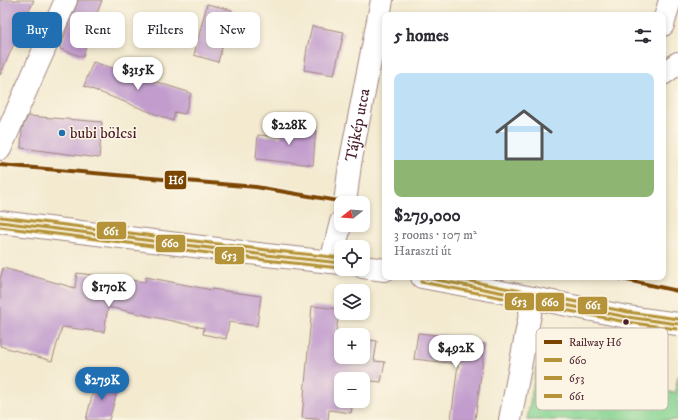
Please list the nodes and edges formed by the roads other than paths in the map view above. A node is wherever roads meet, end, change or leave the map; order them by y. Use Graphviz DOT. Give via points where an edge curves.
graph roads {
  1 [pos="66,0"];
  2 [pos="382,0"];
  3 [pos="670,0"];
  4 [pos="666,14"];
  5 [pos="678,63"];
  6 [pos="666,72"];
  7 [pos="0,149"];
  8 [pos="346,196"];
  9 [pos="0,223"];
  10 [pos="334,263"];
  11 [pos="438,280"];
  12 [pos="534,298"];
  13 [pos="678,324"];
  14 [pos="510,420"];
  1 -- 7 [label="street"];
  2 -- 8 [label="street, Tájkép utca"];
  3 -- 4 [label="street"];
  5 -- 6 [label="street"];
  9 -- 10 [label="street"];
  11 -- 12 [label="street"];
  12 -- 13 [label="street" via="627,317"];
  12 -- 14 [label="street"];
}
